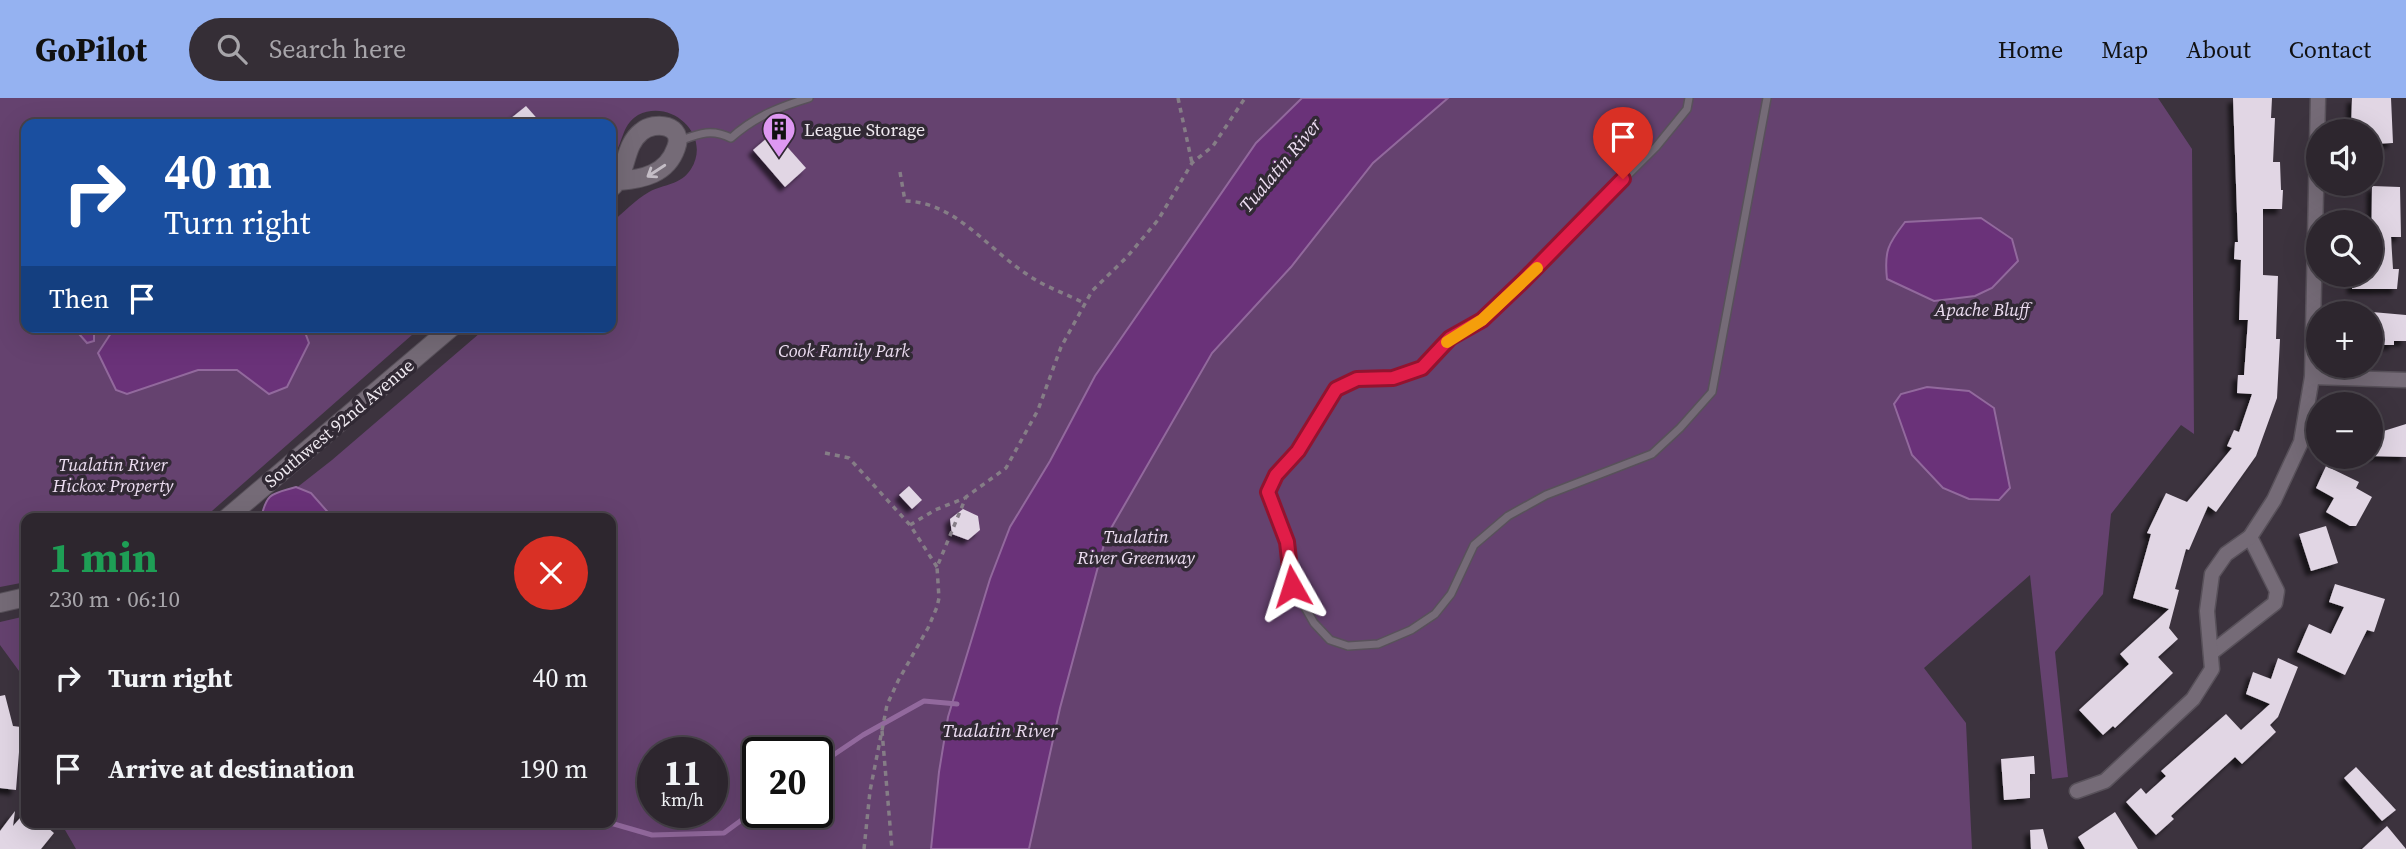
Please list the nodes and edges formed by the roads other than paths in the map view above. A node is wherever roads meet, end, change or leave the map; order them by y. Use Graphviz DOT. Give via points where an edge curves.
graph roads {
  1 [pos="808,98"];
  2 [pos="1689,98"];
  3 [pos="1767,98"];
  4 [pos="2318,98"];
  5 [pos="678,141"];
  6 [pos="616,182"];
  7 [pos="616,185"];
  8 [pos="2314,301"];
  9 [pos="445,333"];
  10 [pos="2312,378"];
  11 [pos="2343,378"];
  12 [pos="2406,380"];
  13 [pos="232,513"];
  14 [pos="2250,537"];
  15 [pos="21,598"];
  16 [pos="0,603"];
  17 [pos="2211,653"];
  18 [pos="2077,791"];
  1 -- 5 [label="lane" via="766,112 731,138 707,131"];
  2 -- 3 [label="lane" via="1687,109 1656,147 1482,320 1450,338 1422,368 1393,378 1357,379 1336,389 1298,451 1276,475 1268,492 1287,542 1292,586 1314,623 1331,640 1348,646 1378,643 1435,614 1451,594 1474,545 1508,516 1546,495 1652,454 1712,392"];
  4 -- 8 [label="street"];
  5 -- 6 [label="street" via="674,131 662,125 640,132"];
  5 -- 7 [label="street, one-way" via="672,158 657,172"];
  9 -- 13 [label="street, Southwest 92nd Avenue"];
  10 -- 14 [label="street" via="2301,442 2274,500"];
  11 -- 12 [label="street"];
  14 -- 17 [label="street" via="2226,554 2212,574 2207,611"];
  14 -- 17 [label="street" via="2277,591 2275,603"];
  15 -- 16 [label="street"];
  17 -- 18 [label="street" via="2212,669 2193,699 2105,781"];
}
